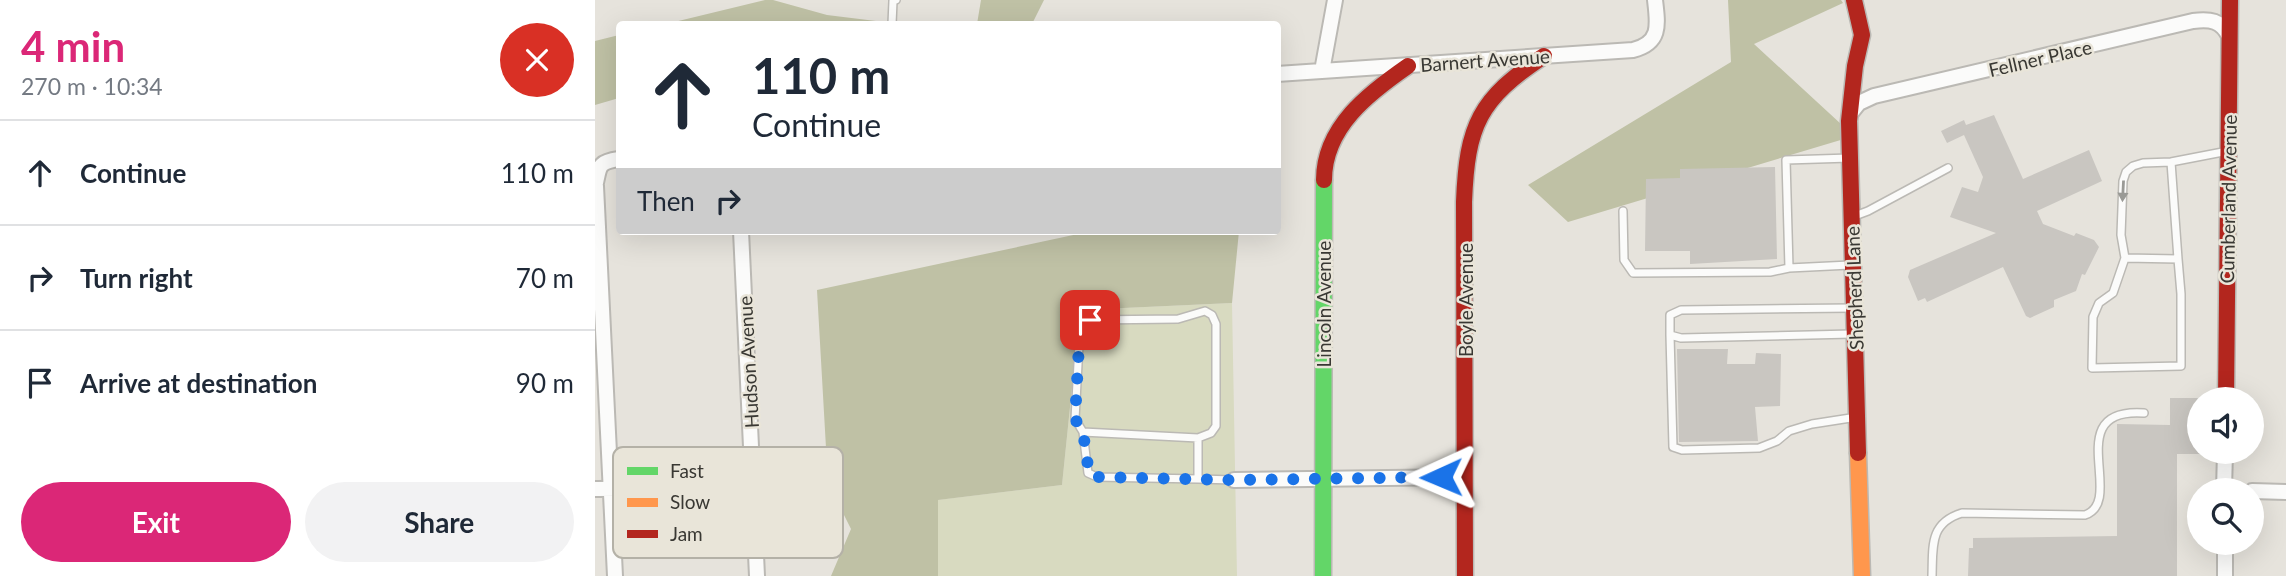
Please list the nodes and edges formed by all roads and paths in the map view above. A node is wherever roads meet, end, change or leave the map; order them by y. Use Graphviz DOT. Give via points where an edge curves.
graph roads {
  1 [pos="896,0"];
  2 [pos="1335,0"];
  3 [pos="2230,0"];
  4 [pos="1855,1"];
  5 [pos="1655,2"];
  6 [pos="892,21"];
  7 [pos="2229,36"];
  8 [pos="1544,56"];
  9 [pos="1408,66"];
  10 [pos="1322,71"];
  11 [pos="1281,74"];
  12 [pos="1851,113"];
  13 [pos="2228,151"];
  14 [pos="1850,158"];
  15 [pos="616,159"];
  16 [pos="2171,162"];
  17 [pos="1948,168"];
  18 [pos="596,186"];
  19 [pos="1623,211"];
  20 [pos="1852,217"];
  21 [pos="741,235"];
  22 [pos="2125,258"];
  23 [pos="2178,259"];
  24 [pos="1854,264"];
  25 [pos="1789,268"];
  26 [pos="1856,308"];
  27 [pos="1856,334"];
  28 [pos="1670,335"];
  29 [pos="2225,387"];
  30 [pos="2144,414"];
  31 [pos="1858,417"];
  32 [pos="1083,432"];
  33 [pos="1198,438"];
  34 [pos="751,447"];
  35 [pos="1465,477"];
  36 [pos="1198,479"];
  37 [pos="1322,479"];
  38 [pos="1234,480"];
  39 [pos="595,489"];
  40 [pos="611,489"];
  41 [pos="2264,491"];
  42 [pos="2286,492"];
  43 [pos="613,532"];
  44 [pos="2225,555"];
  45 [pos="614,558"];
  46 [pos="756,558"];
  47 [pos="615,576"];
  48 [pos="757,576"];
  49 [pos="1322,576"];
  50 [pos="1465,576"];
  51 [pos="1862,576"];
  52 [pos="1931,576"];
  53 [pos="2225,576"];
  1 -- 6 [label="lane"];
  2 -- 10 [label="street"];
  3 -- 7 [label="street, Cumberland Avenue"];
  4 -- 12 [label="street, Shepherd Lane" via="1862,35"];
  5 -- 8 [label="street, Barnert Avenue" via="1657,30 1643,47"];
  7 -- 12 [label="street, Fellner Place" via="2214,21 2193,21 1874,96"];
  7 -- 13 [label="street, Cumberland Avenue"];
  8 -- 9 [label="street, Barnert Avenue"];
  8 -- 35 [label="street, Boyle Avenue" via="1493,95 1467,147"];
  9 -- 10 [label="street, Barnert Avenue"];
  9 -- 37 [label="street, Lincoln Avenue" via="1349,113 1333,141 1324,174"];
  10 -- 11 [label="street, Barnert Avenue"];
  12 -- 14 [label="street, Shepherd Lane"];
  13 -- 16 [label="lane"];
  13 -- 29 [label="street, Cumberland Avenue"];
  14 -- 20 [label="street, Shepherd Lane"];
  14 -- 25 [label="lane" via="1786,160"];
  15 -- 18 [label="street" via="599,167"];
  16 -- 22 [label="lane, one-way" via="2143,163 2126,172 2121,235"];
  16 -- 23 [label="lane"];
  17 -- 20 [label="lane"];
  18 -- 40 [label="street"];
  19 -- 25 [label="lane" via="1624,260 1633,273"];
  20 -- 24 [label="street, Shepherd Lane"];
  21 -- 34 [label="street, Hudson Avenue"];
  22 -- 23 [label="lane"];
  22 -- 23 [label="lane" via="2113,293 2099,303 2093,317 2092,368 2181,366"];
  24 -- 25 [label="lane"];
  24 -- 26 [label="street, Shepherd Lane"];
  26 -- 27 [label="street, Shepherd Lane"];
  26 -- 28 [label="lane" via="1681,310 1670,315"];
  27 -- 28 [label="lane"];
  27 -- 31 [label="street, Shepherd Lane"];
  28 -- 31 [label="lane" via="1673,447 1759,448 1789,431"];
  30 -- 52 [label="lane" via="2117,415 2101,430 2099,501 2092,513 1952,516 1936,532"];
  31 -- 51 [label="street, Shepherd Lane"];
  32 -- 33 [label="lane"];
  32 -- 33 [label="lane" via="1075,419 1083,322 1178,319 1205,311 1216,324 1216,426"];
  32 -- 36 [label="lane" via="1089,473 1097,477"];
  33 -- 36 [label="lane"];
  35 -- 37 [label="street"];
  35 -- 50 [label="street, Boyle Avenue"];
  36 -- 38 [label="lane"];
  37 -- 38 [label="street"];
  37 -- 49 [label="street, Lincoln Avenue"];
  39 -- 40 [label="street"];
  40 -- 43 [label="street"];
  41 -- 42 [label="street"];
  44 -- 53 [label="street"];
  45 -- 47 [label="street"];
  46 -- 48 [label="street, Hudson Avenue"];
}
